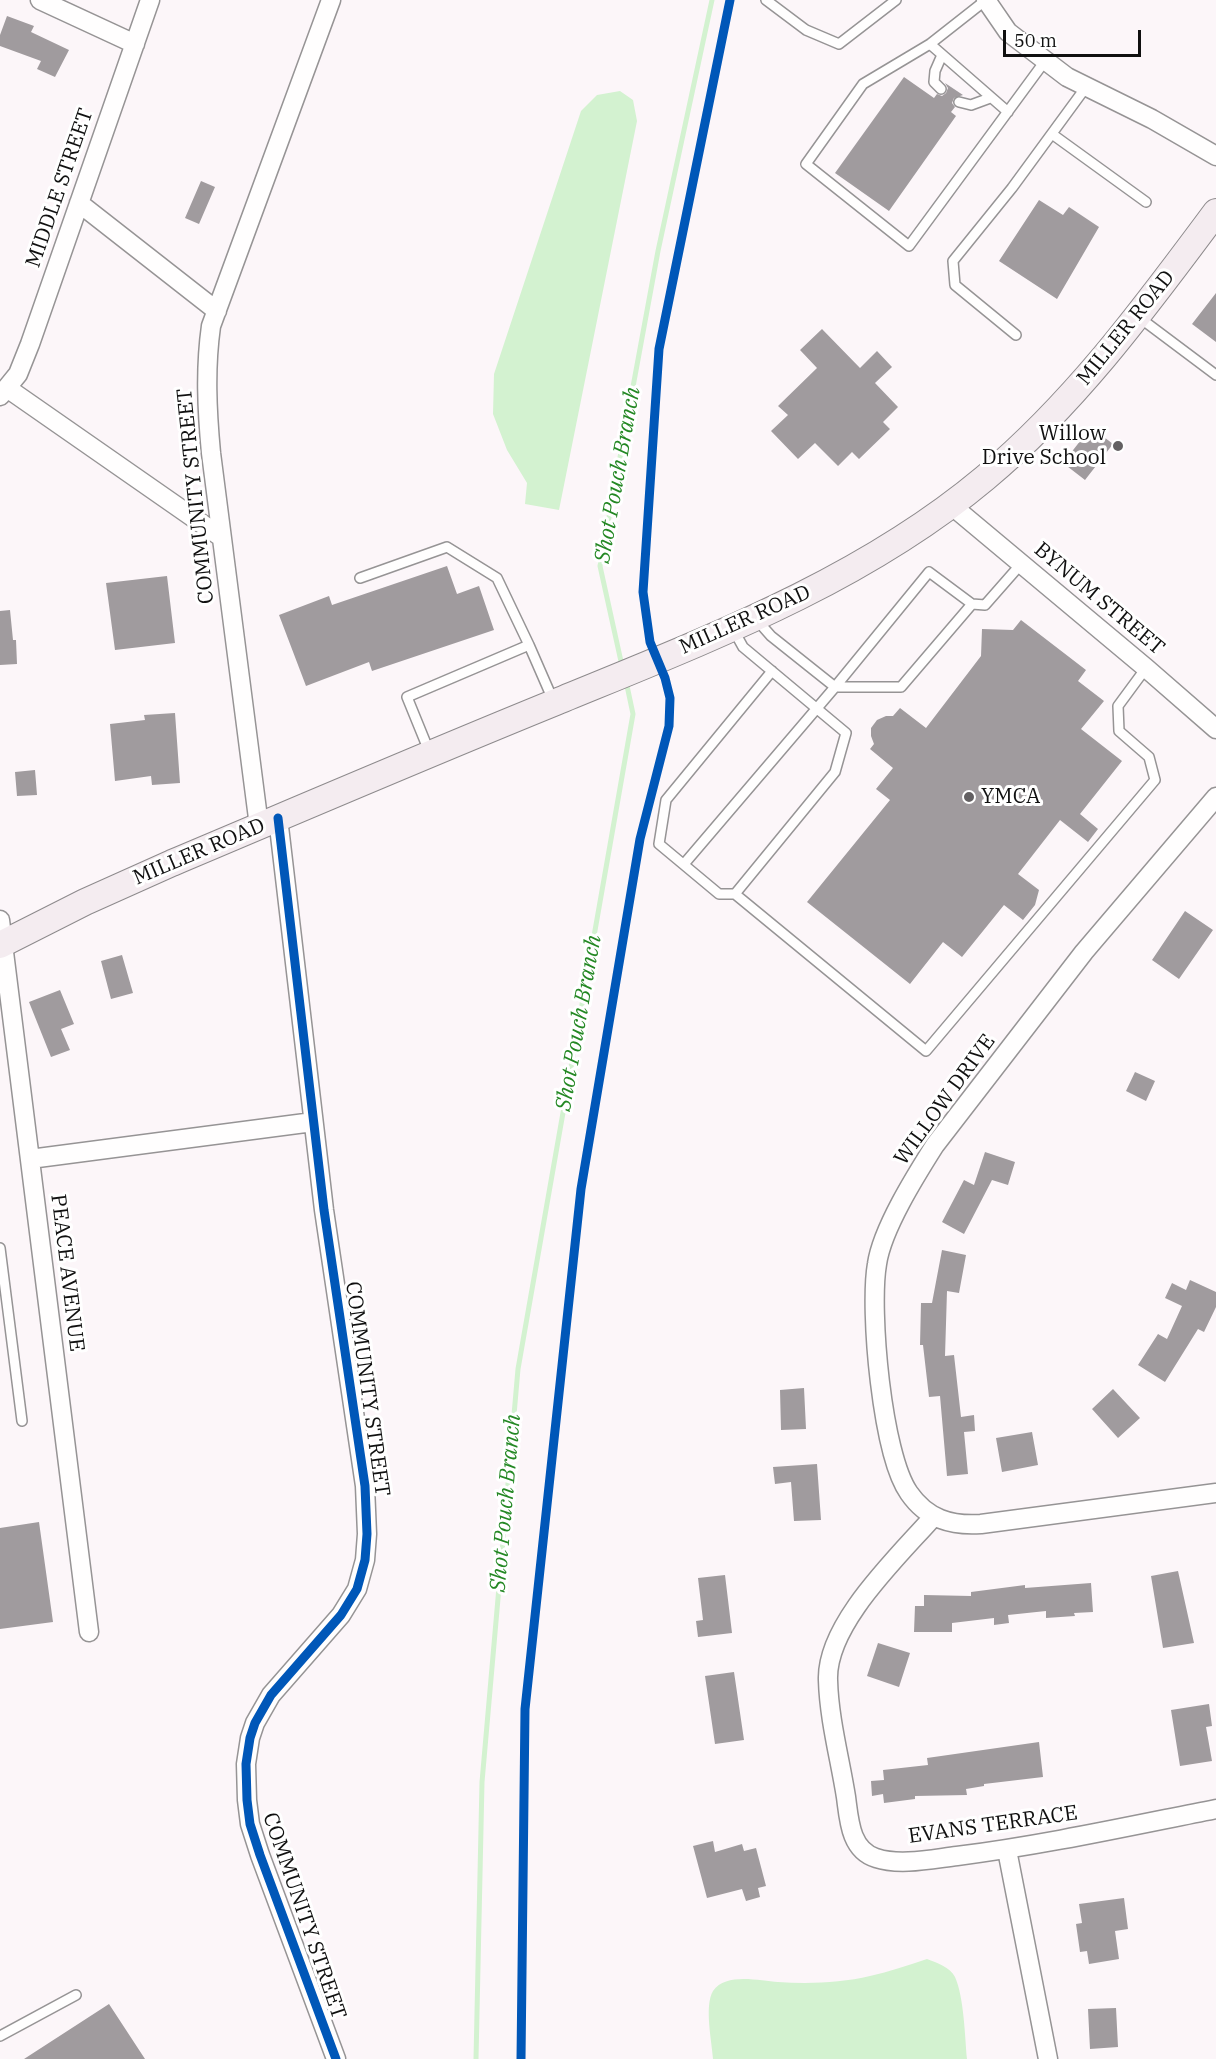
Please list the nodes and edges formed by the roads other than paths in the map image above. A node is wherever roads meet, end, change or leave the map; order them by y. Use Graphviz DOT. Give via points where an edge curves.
graph roads {
  1 [pos="40,0"];
  2 [pos="150,0"];
  3 [pos="331,0"];
  4 [pos="766,0"];
  5 [pos="896,0"];
  6 [pos="986,0"];
  7 [pos="135,44"];
  8 [pos="930,44"];
  9 [pos="942,55"];
  10 [pos="1046,61"];
  11 [pos="1086,87"];
  12 [pos="941,89"];
  13 [pos="990,98"];
  14 [pos="958,102"];
  15 [pos="1008,112"];
  16 [pos="1052,134"];
  17 [pos="1216,156"];
  18 [pos="1146,202"];
  19 [pos="79,203"];
  20 [pos="1216,212"];
  21 [pos="217,311"];
  22 [pos="1138,316"];
  23 [pos="1016,335"];
  24 [pos="1216,375"];
  25 [pos="4,392"];
  26 [pos="951,506"];
  27 [pos="221,537"];
  28 [pos="1021,564"];
  29 [pos="360,578"];
  30 [pos="972,604"];
  31 [pos="743,622"];
  32 [pos="529,645"];
  33 [pos="1146,668"];
  34 [pos="772,671"];
  35 [pos="835,687"];
  36 [pos="554,702"];
  37 [pos="816,708"];
  38 [pos="1216,729"];
  39 [pos="430,754"];
  40 [pos="1216,797"];
  41 [pos="268,822"];
  42 [pos="684,864"];
  43 [pos="735,894"];
  44 [pos="1,936"];
  45 [pos="314,1122"];
  46 [pos="30,1158"];
  47 [pos="0,1248"];
  48 [pos="22,1421"];
  49 [pos="1216,1493"];
  50 [pos="934,1516"];
  51 [pos="89,1632"];
  52 [pos="1216,1809"];
  53 [pos="1007,1850"];
  54 [pos="76,1995"];
  55 [pos="0,2036"];
  56 [pos="336,2059"];
  57 [pos="1048,2059"];
  1 -- 7 [label="street"];
  2 -- 7 [label="street, MIDDLE STREET"];
  3 -- 21 [label="street, COMMUNITY STREET"];
  4 -- 5 [label="lane" via="806,30 839,44"];
  6 -- 8 [label="lane"];
  6 -- 10 [label="street" via="1008,32"];
  7 -- 19 [label="street, MIDDLE STREET"];
  8 -- 9 [label="lane"];
  8 -- 15 [label="lane" via="863,84 806,164 909,246"];
  9 -- 12 [label="lane" via="934,82"];
  9 -- 13 [label="lane"];
  10 -- 11 [label="street"];
  10 -- 15 [label="lane"];
  11 -- 16 [label="lane"];
  11 -- 17 [label="street" via="1152,118"];
  13 -- 14 [label="lane" via="971,105"];
  13 -- 15 [label="lane"];
  16 -- 18 [label="lane"];
  16 -- 23 [label="lane" via="953,261 955,285"];
  19 -- 21 [label="street"];
  19 -- 25 [label="street, MIDDLE STREET" via="30,344 18,374"];
  20 -- 22 [label="main road, MILLER ROAD"];
  21 -- 27 [label="street, COMMUNITY STREET" via="206,380"];
  22 -- 24 [label="lane"];
  22 -- 26 [label="main road, MILLER ROAD" via="1053,414"];
  25 -- 27 [label="street"];
  26 -- 28 [label="street, BYNUM STREET"];
  26 -- 31 [label="main road, MILLER ROAD" via="851,570"];
  27 -- 41 [label="street, COMMUNITY STREET"];
  28 -- 30 [label="lane" via="986,604"];
  28 -- 33 [label="street, BYNUM STREET"];
  29 -- 32 [label="lane" via="447,547 497,578"];
  30 -- 35 [label="lane" via="901,687"];
  30 -- 35 [label="lane" via="928,572"];
  31 -- 34 [label="lane" via="743,647"];
  31 -- 35 [label="lane" via="771,636"];
  31 -- 36 [label="main road, MILLER ROAD"];
  32 -- 36 [label="lane"];
  32 -- 39 [label="lane" via="407,696"];
  33 -- 38 [label="street, BYNUM STREET"];
  33 -- 43 [label="lane" via="1118,706 1119,731 1149,757 1155,780 926,1051"];
  34 -- 37 [label="lane"];
  34 -- 42 [label="lane" via="666,800 659,844"];
  35 -- 37 [label="lane"];
  36 -- 39 [label="main road, MILLER ROAD"];
  37 -- 42 [label="lane"];
  37 -- 43 [label="lane" via="846,733 836,772"];
  39 -- 41 [label="main road, MILLER ROAD"];
  40 -- 50 [label="street, WILLOW DRIVE" via="1084,952 962,1109 917,1173 881,1245 874,1286 882,1401 899,1473 909,1492"];
  41 -- 44 [label="main road, MILLER ROAD"];
  41 -- 45 [label="street, COMMUNITY STREET"];
  42 -- 43 [label="lane" via="719,894"];
  44 -- 46 [label="street, PEACE AVENUE"];
  45 -- 46 [label="street"];
  45 -- 56 [label="street, COMMUNITY STREET" via="364,1486 365,1560 357,1589 341,1615 271,1695 255,1723 246,1764 250,1824"];
  46 -- 51 [label="street, PEACE AVENUE"];
  47 -- 48 [label="lane"];
  49 -- 50 [label="street, WILLOW DRIVE" via="981,1524 960,1525"];
  50 -- 53 [label="street, EVANS TERRACE" via="862,1599 834,1647 828,1680 851,1831 869,1856 885,1860 934,1859"];
  52 -- 53 [label="street, EVANS TERRACE"];
  53 -- 57 [label="street"];
  54 -- 55 [label="lane"];
}
